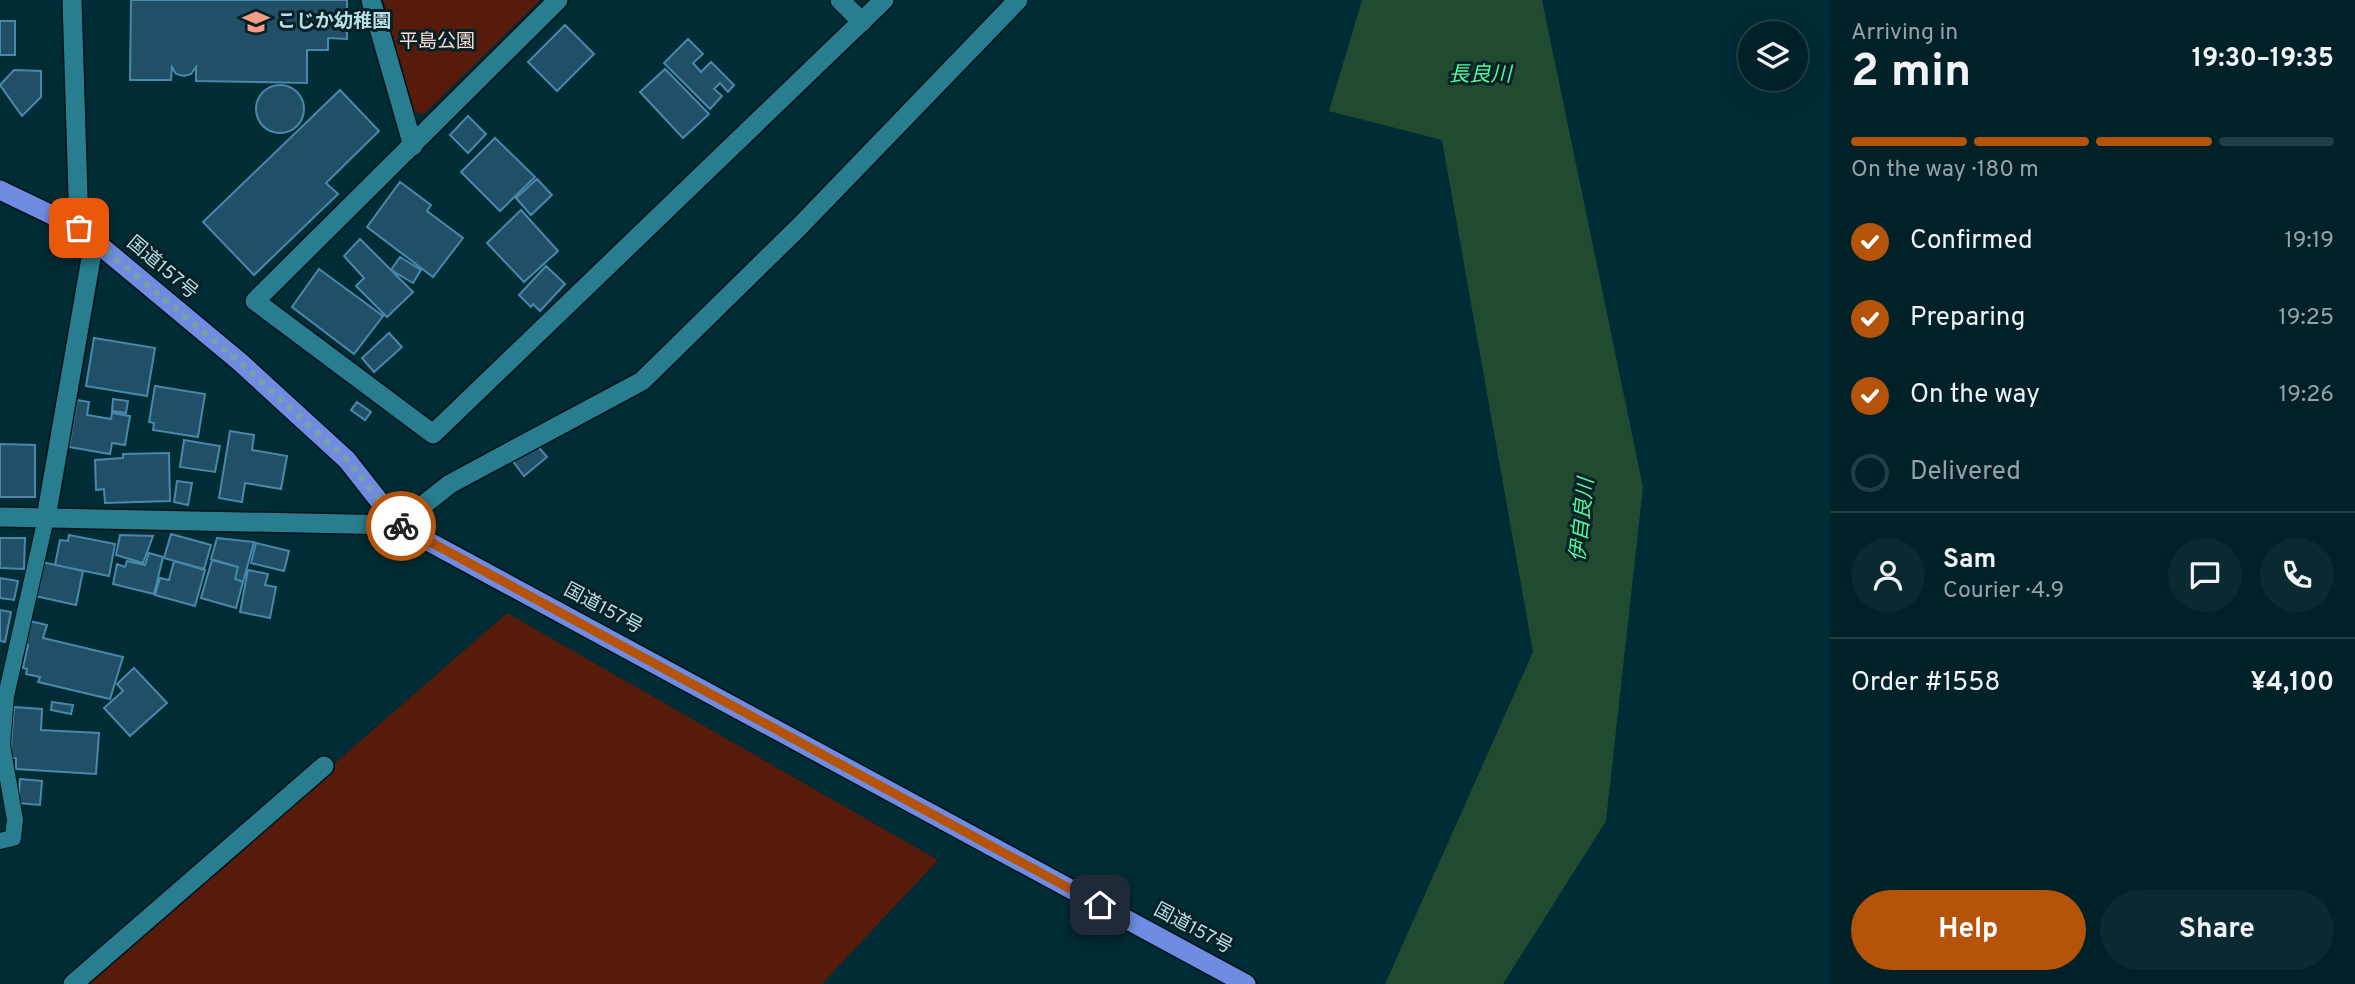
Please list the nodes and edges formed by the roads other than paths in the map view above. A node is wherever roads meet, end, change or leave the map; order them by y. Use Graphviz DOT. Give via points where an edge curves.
graph roads {
  1 [pos="72,0"];
  2 [pos="370,0"];
  3 [pos="558,0"];
  4 [pos="840,0"];
  5 [pos="884,0"];
  6 [pos="1018,0"];
  7 [pos="862,22"];
  8 [pos="413,146"];
  9 [pos="0,190"];
  10 [pos="86,234"];
  11 [pos="0,517"];
  12 [pos="46,518"];
  13 [pos="398,525"];
  14 [pos="3,696"];
  15 [pos="324,766"];
  16 [pos="0,841"];
  17 [pos="73,984"];
  18 [pos="1247,984"];
  1 -- 10 [label="street"];
  2 -- 8 [label="street"];
  3 -- 8 [label="street"];
  4 -- 7 [label="street"];
  5 -- 7 [label="street"];
  6 -- 13 [label="street" via="800,226 642,381 450,484"];
  7 -- 8 [label="street" via="433,434 255,301"];
  9 -- 10 [label="highway, 国道157号"];
  10 -- 12 [label="street"];
  10 -- 13 [label="highway, 国道157号" via="240,362 347,460"];
  11 -- 12 [label="street"];
  12 -- 13 [label="street"];
  12 -- 14 [label="lane"];
  13 -- 18 [label="highway, 国道157号"];
  14 -- 16 [label="lane" via="2,745 15,820 13,838"];
  15 -- 17 [label="street"];
}
